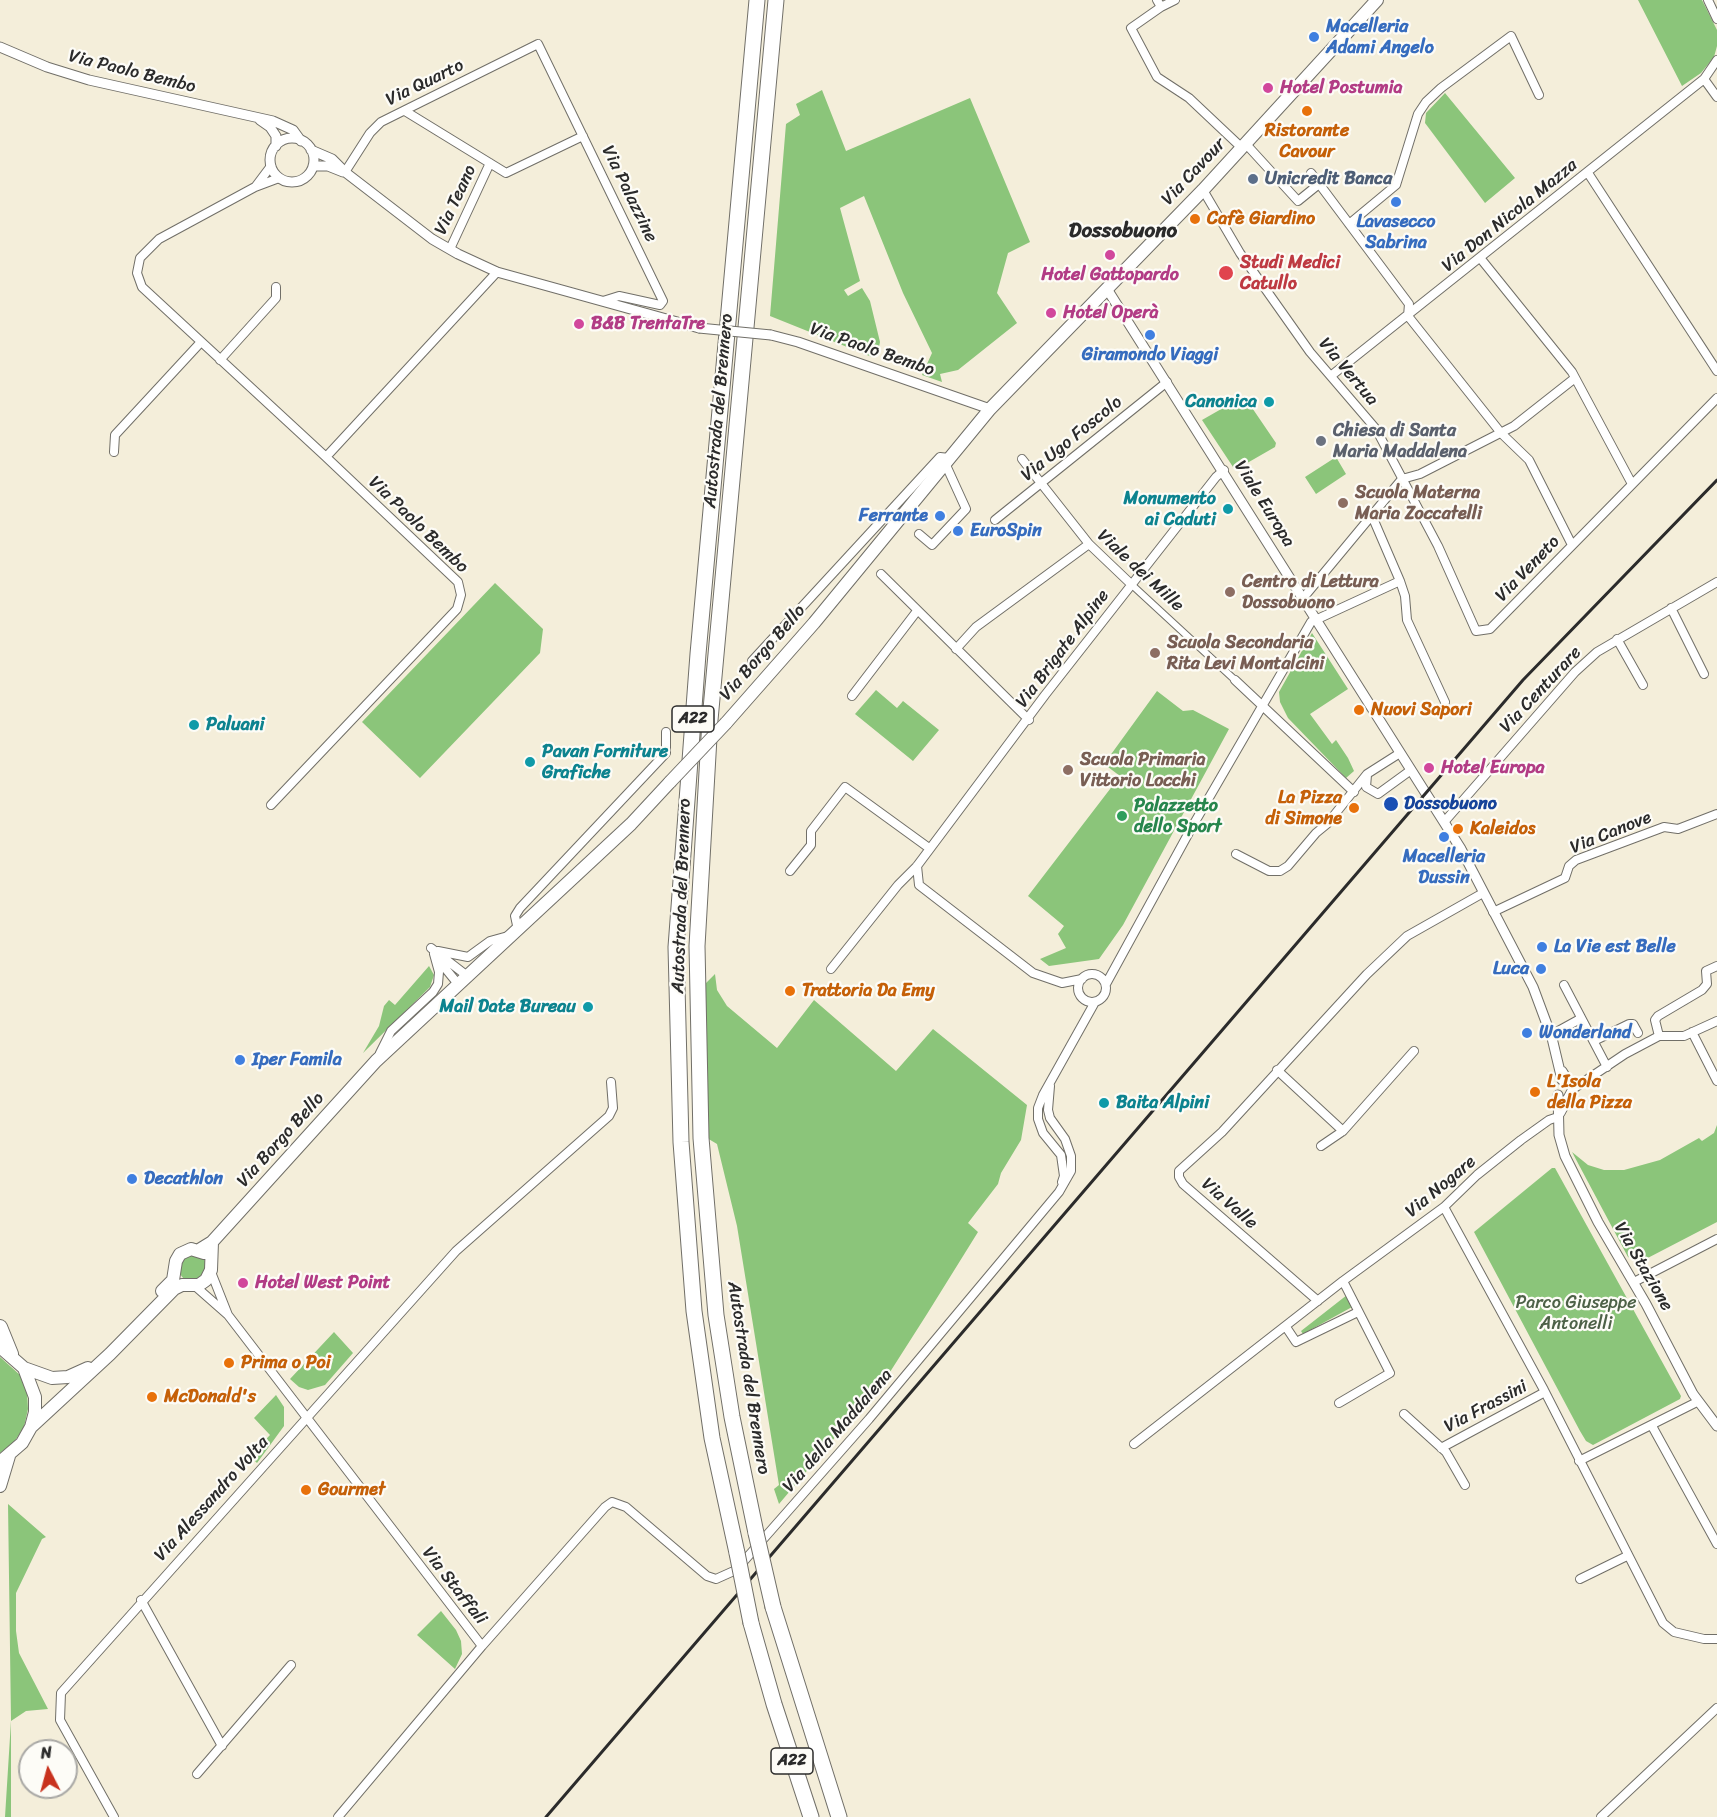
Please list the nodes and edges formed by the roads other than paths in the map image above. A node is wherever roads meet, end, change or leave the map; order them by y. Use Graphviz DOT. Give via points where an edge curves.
graph roads {
  1 [pos="757,0"];
  2 [pos="776,0"];
  3 [pos="1175,0"];
  4 [pos="1377,0"];
  5 [pos="1708,0"];
  6 [pos="1159,4"];
  7 [pos="1717,19"];
  8 [pos="538,44"];
  9 [pos="4,49"];
  10 [pos="1717,60"];
  11 [pos="1704,79"];
  12 [pos="1539,95"];
  13 [pos="1717,97"];
  14 [pos="405,111"];
  15 [pos="258,119"];
  16 [pos="584,136"];
  17 [pos="301,141"];
  18 [pos="1244,145"];
  19 [pos="276,146"];
  20 [pos="311,150"];
  21 [pos="490,164"];
  22 [pos="271,166"];
  23 [pos="313,166"];
  24 [pos="345,172"];
  25 [pos="1311,172"];
  26 [pos="1588,173"];
  27 [pos="279,178"];
  28 [pos="1319,184"];
  29 [pos="255,187"];
  30 [pos="1203,190"];
  31 [pos="1349,224"];
  32 [pos="450,249"];
  33 [pos="1481,259"];
  34 [pos="497,272"];
  35 [pos="276,287"];
  36 [pos="1107,289"];
  37 [pos="603,301"];
  38 [pos="1408,316"];
  39 [pos="201,342"];
  40 [pos="220,360"];
  41 [pos="1717,371"];
  42 [pos="1332,375"];
  43 [pos="1575,378"];
  44 [pos="1167,382"];
  45 [pos="1717,398"];
  46 [pos="986,413"];
  47 [pos="1501,433"];
  48 [pos="114,452"];
  49 [pos="326,458"];
  50 [pos="1022,459"];
  51 [pos="947,461"];
  52 [pos="1224,471"];
  53 [pos="1402,479"];
  54 [pos="1043,483"];
  55 [pos="1632,484"];
  56 [pos="1372,516"];
  57 [pos="995,520"];
  58 [pos="920,534"];
  59 [pos="1089,544"];
  60 [pos="1572,545"];
  61 [pos="881,574"];
  62 [pos="1400,581"];
  63 [pos="1717,582"];
  64 [pos="1132,585"];
  65 [pos="1304,597"];
  66 [pos="1671,608"];
  67 [pos="917,611"];
  68 [pos="1317,620"];
  69 [pos="1617,639"];
  70 [pos="956,649"];
  71 [pos="752,661"];
  72 [pos="1704,674"];
  73 [pos="1235,680"];
  74 [pos="1643,685"];
  75 [pos="852,696"];
  76 [pos="1445,702"];
  77 [pos="1263,706"];
  78 [pos="1029,720"];
  79 [pos="666,732"];
  80 [pos="1400,753"];
  81 [pos="1411,770"];
  82 [pos="1368,774"];
  83 [pos="1354,792"];
  84 [pos="1429,799"];
  85 [pos="271,805"];
  86 [pos="1717,814"];
  87 [pos="1445,821"];
  88 [pos="928,848"];
  89 [pos="1236,854"];
  90 [pos="917,866"];
  91 [pos="790,871"];
  92 [pos="1483,892"];
  93 [pos="1492,912"];
  94 [pos="515,932"];
  95 [pos="436,953"];
  96 [pos="1116,962"];
  97 [pos="1717,966"];
  98 [pos="831,969"];
  99 [pos="1095,975"];
  100 [pos="1082,979"];
  101 [pos="462,980"];
  102 [pos="1066,983"];
  103 [pos="1106,984"];
  104 [pos="1564,985"];
  105 [pos="1081,995"];
  106 [pos="1095,1002"];
  107 [pos="1580,1019"];
  108 [pos="1717,1021"];
  109 [pos="1081,1023"];
  110 [pos="1692,1032"];
  111 [pos="1638,1034"];
  112 [pos="1551,1035"];
  113 [pos="1659,1036"];
  114 [pos="1594,1041"];
  115 [pos="1414,1050"];
  116 [pos="376,1061"];
  117 [pos="1607,1067"];
  118 [pos="1277,1070"];
  119 [pos="1717,1081"];
  120 [pos="610,1082"];
  121 [pos="1050,1086"];
  122 [pos="1568,1086"];
  123 [pos="1558,1095"];
  124 [pos="1558,1117"];
  125 [pos="1343,1131"];
  126 [pos="1321,1146"];
  127 [pos="1059,1192"];
  128 [pos="1444,1207"];
  129 [pos="1717,1239"];
  130 [pos="212,1242"];
  131 [pos="199,1250"];
  132 [pos="210,1266"];
  133 [pos="175,1272"];
  134 [pos="1343,1281"];
  135 [pos="1634,1282"];
  136 [pos="193,1286"];
  137 [pos="1318,1301"];
  138 [pos="1358,1312"];
  139 [pos="228,1315"];
  140 [pos="0,1327"];
  141 [pos="1286,1327"];
  142 [pos="5,1350"];
  143 [pos="24,1368"];
  144 [pos="1545,1392"];
  145 [pos="1697,1402"];
  146 [pos="1339,1403"];
  147 [pos="1404,1414"];
  148 [pos="305,1418"];
  149 [pos="1652,1426"];
  150 [pos="1717,1426"];
  151 [pos="31,1427"];
  152 [pos="1134,1444"];
  153 [pos="1441,1448"];
  154 [pos="4,1459"];
  155 [pos="1579,1461"];
  156 [pos="1465,1485"];
  157 [pos="0,1486"];
  158 [pos="612,1502"];
  159 [pos="1717,1544"];
  160 [pos="1627,1556"];
  161 [pos="1580,1579"];
  162 [pos="141,1600"];
  163 [pos="1717,1639"];
  164 [pos="482,1646"];
  165 [pos="291,1665"];
  166 [pos="1717,1708"];
  167 [pos="222,1746"];
  168 [pos="197,1774"];
  169 [pos="114,1817"];
  170 [pos="338,1817"];
  171 [pos="812,1817"];
  172 [pos="839,1817"];
  173 [pos="1601,1817"];
  1 -- 171 [label="highway, Autostrada del Brennero / A22, bridge" via="701,618 676,947 681,1142 694,1311 712,1438 751,1623"];
  2 -- 172 [label="highway, Autostrada del Brennero / A22, bridge" via="710,720 697,946 701,1138 716,1315 732,1417 773,1607"];
  3 -- 6 [label="street"];
  4 -- 18 [label="main road, Via Cavour"];
  5 -- 7 [label="street"];
  6 -- 18 [label="street" via="1131,28 1157,77 1189,98"];
  8 -- 14 [label="street, Via Quarto"];
  8 -- 16 [label="street, Via Palazzine"];
  9 -- 15 [label="street, Via Paolo Bembo" via="89,80"];
  10 -- 11 [label="street, Via Don Nicola Mazza"];
  11 -- 13 [label="street"];
  11 -- 26 [label="street, Via Don Nicola Mazza"];
  12 -- 31 [label="street" via="1511,36 1426,102 1418,114 1396,185"];
  14 -- 21 [label="street, Via Teano"];
  14 -- 24 [label="street, Via Quarto" via="381,122"];
  15 -- 17 [label="street, Via Paolo Bembo" via="293,130"];
  15 -- 19 [label="street" via="270,127 276,136"];
  16 -- 21 [label="street, Via Teano" via="506,173"];
  16 -- 37 [label="street, Via Palazzine" via="663,302 660,305 619,296"];
  17 -- 19 [label="street" via="285,140"];
  17 -- 20 [label="street, Via Paolo Bembo"];
  18 -- 28 [label="street" via="1298,201"];
  18 -- 30 [label="main road, Via Cavour"];
  19 -- 22 [label="street"];
  20 -- 23 [label="street"];
  20 -- 24 [label="street, Via Paolo Bembo" via="333,159"];
  21 -- 32 [label="street, Via Teano"];
  22 -- 27 [label="street"];
  22 -- 29 [label="street"];
  23 -- 24 [label="street, Via Paolo Bembo"];
  23 -- 27 [label="street" via="299,181"];
  24 -- 32 [label="street, Via Paolo Bembo"];
  25 -- 28 [label="street"];
  26 -- 33 [label="street, Via Don Nicola Mazza"];
  26 -- 41 [label="street"];
  27 -- 29 [label="street"];
  28 -- 31 [label="street"];
  29 -- 39 [label="street, Via Paolo Bembo" via="159,239 140,258 137,273 142,287"];
  30 -- 36 [label="main road, Via Cavour"];
  30 -- 42 [label="street, Via Vertua" via="1240,253 1310,351"];
  31 -- 38 [label="street" via="1409,304"];
  32 -- 34 [label="street, Via Paolo Bembo"];
  33 -- 38 [label="street, Via Don Nicola Mazza"];
  33 -- 43 [label="street"];
  34 -- 37 [label="street, Via Paolo Bembo"];
  34 -- 49 [label="street"];
  35 -- 40 [label="street" via="276,298"];
  36 -- 44 [label="street, Viale Europa"];
  36 -- 46 [label="main road, Via Cavour"];
  37 -- 46 [label="street, Via Paolo Bembo, bridge" via="699,328 771,335 798,342"];
  38 -- 42 [label="street, Via Don Nicola Mazza"];
  38 -- 47 [label="street"];
  39 -- 40 [label="street, Via Paolo Bembo"];
  39 -- 48 [label="street" via="115,435"];
  40 -- 49 [label="street, Via Paolo Bembo"];
  42 -- 53 [label="street, Via Vertua" via="1376,429"];
  43 -- 47 [label="street"];
  43 -- 55 [label="street"];
  44 -- 52 [label="street, Viale Europa"];
  44 -- 54 [label="street, Via Ugo Foscolo"];
  45 -- 55 [label="street, Via Veneto"];
  46 -- 51 [label="main road, Via Borgo Bello"];
  47 -- 53 [label="street" via="1420,474"];
  47 -- 60 [label="street" via="1529,460"];
  49 -- 85 [label="street, Via Paolo Bembo" via="458,582 460,602 444,626"];
  50 -- 54 [label="street, Viale dei Mille"];
  51 -- 58 [label="street" via="966,509 932,545"];
  51 -- 71 [label="street, Via Borgo Bello" via="940,457"];
  51 -- 94 [label="main road, Via Borgo Bello, bridge" via="726,723 631,824"];
  52 -- 64 [label="street, Via Brigate Alpine"];
  52 -- 65 [label="street, Viale Europa"];
  53 -- 56 [label="street"];
  53 -- 60 [label="street, Via Veneto" via="1438,546 1476,631 1490,629"];
  54 -- 57 [label="street, Via Ugo Foscolo"];
  54 -- 59 [label="street, Viale dei Mille"];
  55 -- 60 [label="street, Via Veneto"];
  56 -- 62 [label="street"];
  56 -- 65 [label="street"];
  59 -- 64 [label="street, Viale dei Mille"];
  59 -- 70 [label="street" via="975,627"];
  61 -- 67 [label="street"];
  62 -- 68 [label="street"];
  62 -- 76 [label="street" via="1407,620"];
  63 -- 66 [label="street, Via Centurare"];
  64 -- 73 [label="street, Viale dei Mille"];
  64 -- 78 [label="street, Via Brigate Alpine"];
  65 -- 68 [label="street, Viale Europa"];
  66 -- 69 [label="street, Via Centurare"];
  66 -- 72 [label="street"];
  67 -- 70 [label="street"];
  67 -- 75 [label="street"];
  68 -- 77 [label="street, Via della Maddalena" via="1311,622"];
  68 -- 80 [label="street, Viale Europa"];
  69 -- 74 [label="street"];
  69 -- 87 [label="street, Via Centurare" via="1575,672"];
  70 -- 78 [label="street"];
  73 -- 77 [label="street, Viale dei Mille"];
  77 -- 83 [label="street, Viale dei Mille"];
  77 -- 96 [label="street, Via della Maddalena"];
  78 -- 88 [label="street, Via Brigate Alpine"];
  79 -- 94 [label="street" via="666,753 520,908 515,916"];
  80 -- 81 [label="street, Viale Europa"];
  80 -- 82 [label="street"];
  81 -- 82 [label="street" via="1378,794 1366,787"];
  81 -- 84 [label="street, Viale Europa"];
  82 -- 83 [label="street"];
  83 -- 89 [label="street" via="1280,871 1258,867"];
  84 -- 87 [label="street, Via Stazione"];
  86 -- 93 [label="street, Via Canove" via="1678,829 1665,827 1576,860 1565,878"];
  87 -- 92 [label="street, Via Stazione"];
  88 -- 90 [label="street, Via Brigate Alpine"];
  88 -- 91 [label="street" via="844,787 812,831 811,845"];
  90 -- 98 [label="street, Via Brigate Alpine"];
  90 -- 102 [label="street" via="919,885 927,892 1032,973"];
  92 -- 93 [label="street, Via Stazione"];
  92 -- 118 [label="street, Via Valle" via="1407,936"];
  93 -- 112 [label="street, Via Stazione" via="1533,987"];
  94 -- 95 [label="street, Via Borgo Bello" via="490,941 468,957"];
  94 -- 101 [label="main road, Via Borgo Bello"];
  95 -- 101 [label="street"];
  95 -- 116 [label="street, Via Borgo Bello" via="438,984 391,1031"];
  96 -- 99 [label="street, Via della Maddalena"];
  96 -- 103 [label="street, Via della Maddalena"];
  97 -- 113 [label="street" via="1706,971 1707,984 1702,990 1654,1020"];
  99 -- 100 [label="street, Via della Maddalena"];
  99 -- 103 [label="street"];
  100 -- 102 [label="street"];
  100 -- 105 [label="street, Via della Maddalena"];
  101 -- 116 [label="main road, Via Borgo Bello"];
  102 -- 105 [label="street"];
  103 -- 106 [label="street, Via della Maddalena" via="1103,997"];
  104 -- 107 [label="street"];
  105 -- 106 [label="street"];
  105 -- 109 [label="street, Via della Maddalena"];
  106 -- 109 [label="street, Via della Maddalena"];
  107 -- 112 [label="street"];
  107 -- 114 [label="street"];
  108 -- 110 [label="street"];
  109 -- 121 [label="street, Via della Maddalena"];
  110 -- 113 [label="street" via="1684,1036"];
  110 -- 119 [label="street"];
  111 -- 114 [label="street" via="1629,1024"];
  112 -- 122 [label="street, Via Stazione"];
  113 -- 117 [label="street"];
  114 -- 117 [label="street"];
  115 -- 125 [label="street"];
  116 -- 130 [label="main road, Via Borgo Bello"];
  117 -- 122 [label="street"];
  118 -- 125 [label="street"];
  118 -- 137 [label="street, Via Valle" via="1206,1148 1181,1168 1179,1177"];
  120 -- 148 [label="street" via="613,1108 609,1116 456,1251"];
  121 -- 127 [label="street, Via della Maddalena" via="1050,1118 1071,1156 1071,1171"];
  121 -- 127 [label="street, Via della Maddalena" via="1043,1095 1038,1119 1064,1165"];
  122 -- 123 [label="street"];
  122 -- 123 [label="street, Via Stazione" via="1555,1088"];
  122 -- 124 [label="street"];
  123 -- 124 [label="street, Via Stazione"];
  124 -- 128 [label="street, Via Nogare" via="1521,1140"];
  124 -- 135 [label="street, Via Stazione" via="1565,1156"];
  125 -- 126 [label="street"];
  127 -- 158 [label="street, Via della Maddalena" via="869,1419 728,1576 716,1579 699,1571 626,1507"];
  128 -- 134 [label="street, Via Nogare"];
  128 -- 144 [label="street, Via Frassini"];
  129 -- 135 [label="street"];
  130 -- 131 [label="main road, Via Borgo Bello"];
  130 -- 132 [label="main road"];
  131 -- 132 [label="main road"];
  131 -- 133 [label="main road, Via Borgo Bello" via="180,1254"];
  132 -- 136 [label="main road, Via Borgo Bello" via="206,1280"];
  132 -- 139 [label="street, Via Staffali"];
  133 -- 136 [label="main road" via="183,1283"];
  133 -- 143 [label="main road, Via Borgo Bello" via="173,1280 86,1370 52,1378"];
  134 -- 137 [label="street, Via Nogare"];
  134 -- 138 [label="street"];
  135 -- 145 [label="street, Via Stazione"];
  136 -- 139 [label="street, Via Staffali"];
  136 -- 151 [label="main road, Via Borgo Bello" via="174,1289 111,1354"];
  137 -- 141 [label="street, Via Nogare"];
  138 -- 141 [label="street" via="1296,1342"];
  138 -- 146 [label="street" via="1390,1373"];
  139 -- 148 [label="street, Via Staffali"];
  140 -- 142 [label="highway"];
  141 -- 152 [label="street, Via Nogare"];
  142 -- 143 [label="main road, Via Borgo Bello"];
  143 -- 151 [label="main road, Via Borgo Bello" via="35,1396"];
  144 -- 153 [label="street, Via Frassini"];
  144 -- 155 [label="street, Via Frassini"];
  145 -- 149 [label="street"];
  145 -- 150 [label="street, Via Stazione"];
  147 -- 153 [label="street, Via Frassini"];
  148 -- 162 [label="street, Via Alessandro Volta"];
  148 -- 164 [label="street, Via Staffali"];
  149 -- 155 [label="street"];
  149 -- 159 [label="street"];
  151 -- 154 [label="main road, Via Borgo Bello" via="22,1443"];
  153 -- 156 [label="street, Via Frassini"];
  154 -- 157 [label="main road"];
  155 -- 160 [label="street, Via Frassini"];
  158 -- 164 [label="street, Via Staffali"];
  160 -- 161 [label="street"];
  160 -- 163 [label="street, Via Frassini" via="1663,1623 1674,1632"];
  162 -- 167 [label="street"];
  162 -- 169 [label="street, Via Alessandro Volta" via="61,1693 59,1701 60,1720"];
  164 -- 170 [label="street"];
  165 -- 167 [label="street"];
  166 -- 173 [label="street"];
  167 -- 168 [label="street"];
}
